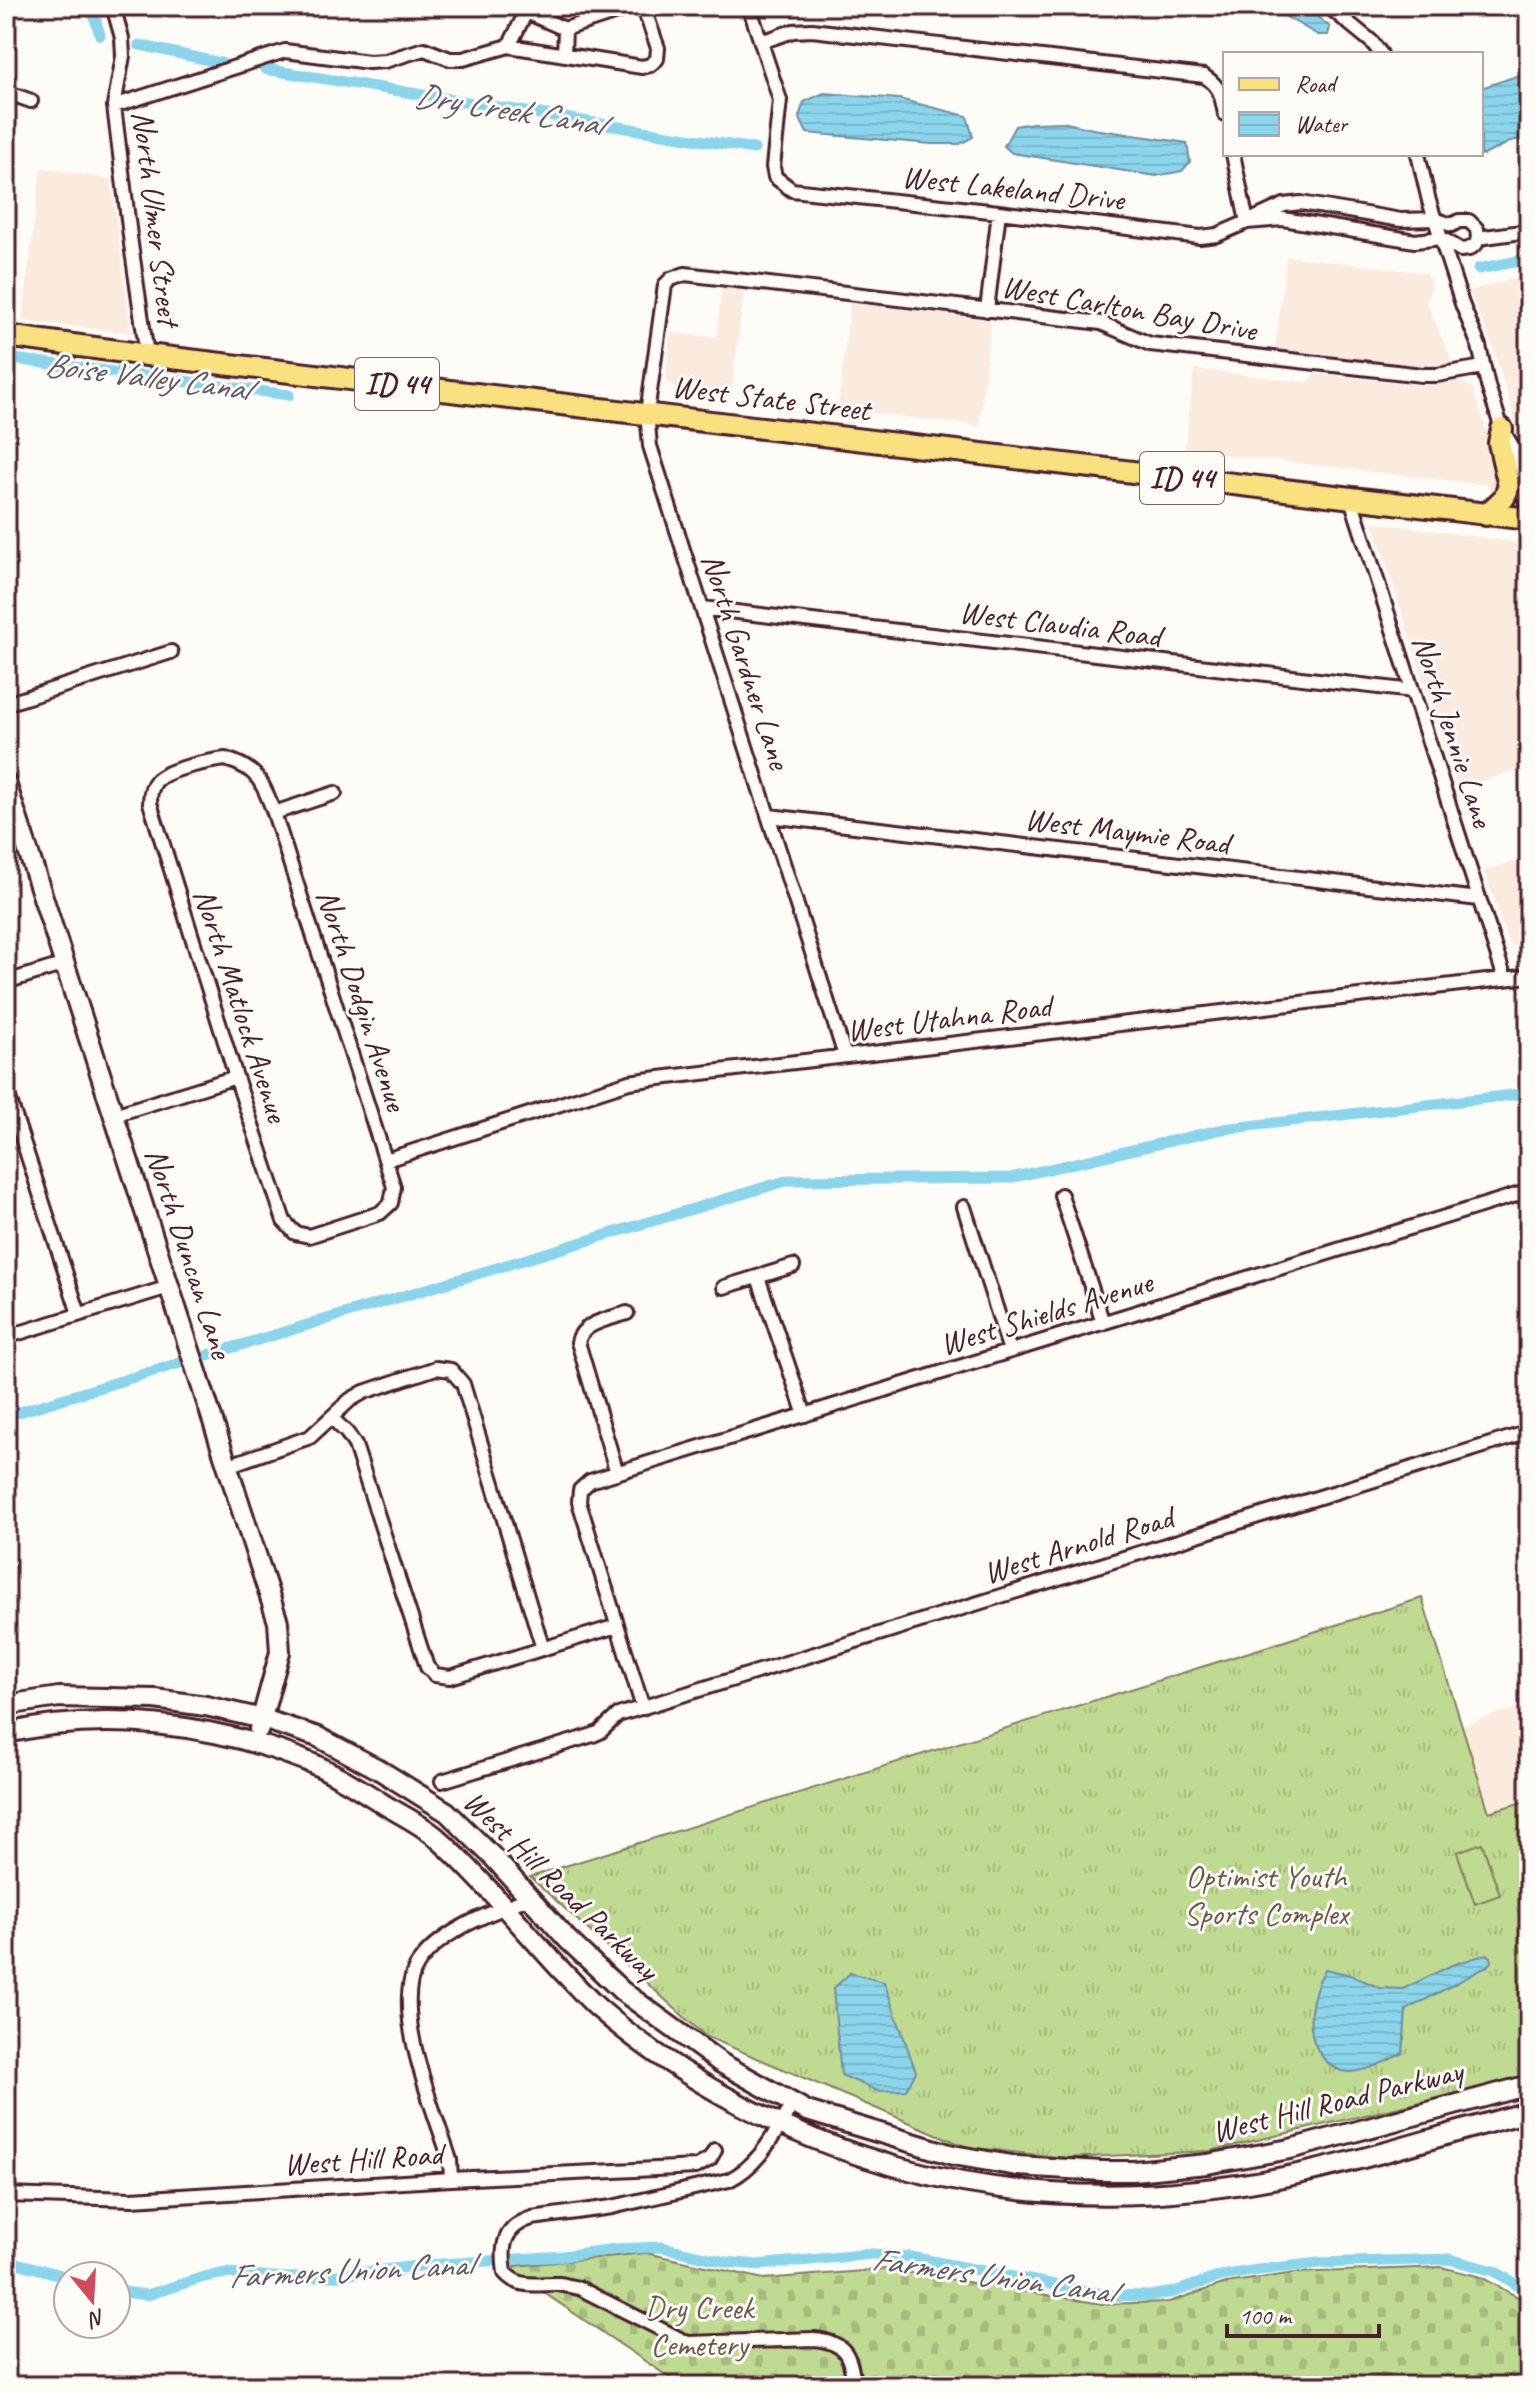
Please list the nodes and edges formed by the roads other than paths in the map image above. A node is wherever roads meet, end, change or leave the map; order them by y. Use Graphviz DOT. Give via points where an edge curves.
graph roads {
  1 [pos="113,6"];
  2 [pos="635,6"];
  3 [pos="643,6"];
  4 [pos="749,6"];
  5 [pos="1328,6"];
  6 [pos="614,10"];
  7 [pos="565,29"];
  8 [pos="761,42"];
  9 [pos="509,46"];
  10 [pos="1380,52"];
  11 [pos="564,55"];
  12 [pos="6,92"];
  13 [pos="31,101"];
  14 [pos="1223,104"];
  15 [pos="114,106"];
  16 [pos="1233,156"];
  17 [pos="1418,156"];
  18 [pos="999,212"];
  19 [pos="1434,219"];
  20 [pos="1247,222"];
  21 [pos="1529,231"];
  22 [pos="1441,238"];
  23 [pos="1478,238"];
  24 [pos="671,279"];
  25 [pos="987,310"];
  26 [pos="6,336"];
  27 [pos="147,355"];
  28 [pos="1483,367"];
  29 [pos="647,413"];
  30 [pos="1502,429"];
  31 [pos="1351,499"];
  32 [pos="1529,512"];
  33 [pos="1486,515"];
  34 [pos="1529,519"];
  35 [pos="702,608"];
  36 [pos="171,652"];
  37 [pos="1413,691"];
  38 [pos="6,704"];
  39 [pos="6,783"];
  40 [pos="151,789"];
  41 [pos="335,793"];
  42 [pos="274,813"];
  43 [pos="769,816"];
  44 [pos="1479,899"];
  45 [pos="65,964"];
  46 [pos="1529,976"];
  47 [pos="1505,979"];
  48 [pos="6,982"];
  49 [pos="845,1056"];
  50 [pos="236,1077"];
  51 [pos="6,1089"];
  52 [pos="114,1115"];
  53 [pos="386,1160"];
  54 [pos="1529,1191"];
  55 [pos="1061,1195"];
  56 [pos="391,1203"];
  57 [pos="964,1207"];
  58 [pos="793,1266"];
  59 [pos="758,1277"];
  60 [pos="169,1287"];
  61 [pos="724,1287"];
  62 [pos="627,1313"];
  63 [pos="79,1314"];
  64 [pos="1103,1323"];
  65 [pos="6,1337"];
  66 [pos="1010,1351"];
  67 [pos="805,1415"];
  68 [pos="332,1418"];
  69 [pos="1529,1432"];
  70 [pos="227,1466"];
  71 [pos="617,1473"];
  72 [pos="617,1626"];
  73 [pos="543,1649"];
  74 [pos="6,1705"];
  75 [pos="643,1708"];
  76 [pos="263,1719"];
  77 [pos="6,1733"];
  78 [pos="254,1743"];
  79 [pos="442,1781"];
  80 [pos="528,1898"];
  81 [pos="503,1908"];
  82 [pos="1529,2085"];
  83 [pos="794,2103"];
  84 [pos="1529,2112"];
  85 [pos="781,2124"];
  86 [pos="715,2150"];
  87 [pos="451,2179"];
  88 [pos="6,2195"];
  89 [pos="854,2386"];
  1 -- 15 [label="street, North Ulmer Street" via="123,56"];
  2 -- 6 [label="street"];
  3 -- 11 [label="street" via="658,48 650,65"];
  4 -- 8 [label="street"];
  5 -- 10 [label="street"];
  6 -- 7 [label="street"];
  7 -- 9 [label="street" via="526,12"];
  7 -- 11 [label="street"];
  8 -- 14 [label="street" via="812,30 1204,76 1215,83"];
  8 -- 18 [label="street, West Lakeland Drive" via="780,100 775,177 792,190"];
  9 -- 11 [label="street"];
  9 -- 15 [label="street" via="463,59 424,49 369,62 285,51"];
  12 -- 13 [label="street"];
  15 -- 27 [label="street, North Ulmer Street"];
  16 -- 20 [label="street"];
  17 -- 19 [label="street"];
  18 -- 20 [label="street, West Lakeland Drive" via="1200,237"];
  18 -- 25 [label="street"];
  19 -- 20 [label="street, West Lakeland Drive" via="1401,220 1301,203"];
  19 -- 22 [label="street"];
  19 -- 23 [label="street, West Lakeland Drive" via="1452,225 1469,221"];
  20 -- 22 [label="street, West Lakeland Drive" via="1283,219 1415,241"];
  21 -- 23 [label="street"];
  22 -- 23 [label="street, West Lakeland Drive" via="1461,250"];
  22 -- 28 [label="street"];
  24 -- 25 [label="street, West Carlton Bay Drive" via="685,274"];
  24 -- 29 [label="street, North Gardner Lane" via="662,293"];
  25 -- 28 [label="street, West Carlton Bay Drive" via="1101,323 1150,344 1428,375"];
  26 -- 27 [label="main road, West State Street / ID 44"];
  27 -- 29 [label="main road, West State Street / ID 44"];
  28 -- 30 [label="street"];
  29 -- 31 [label="main road, West State Street / ID 44"];
  29 -- 35 [label="street, North Gardner Lane" via="650,446"];
  30 -- 32 [label="street" via="1517,454"];
  30 -- 33 [label="main road" via="1499,443 1509,486"];
  31 -- 33 [label="main road, West State Street / ID 44"];
  31 -- 37 [label="street, North Jennie Lane"];
  33 -- 34 [label="main road, West State Street / ID 44"];
  35 -- 37 [label="street, West Claudia Road"];
  35 -- 43 [label="street, North Gardner Lane"];
  36 -- 38 [label="street"];
  37 -- 44 [label="street, North Jennie Lane"];
  39 -- 45 [label="street, North Duncan Lane"];
  40 -- 42 [label="street, North Dodgin Avenue" via="163,776 225,759 257,775"];
  40 -- 50 [label="street, North Matlock Avenue" via="150,803"];
  41 -- 42 [label="street"];
  42 -- 53 [label="street, North Dodgin Avenue"];
  43 -- 44 [label="street, West Maymie Road"];
  43 -- 49 [label="street, North Gardner Lane"];
  44 -- 47 [label="street, North Jennie Lane"];
  45 -- 48 [label="street"];
  45 -- 52 [label="street, North Duncan Lane"];
  46 -- 47 [label="street, West Utahna Road"];
  47 -- 49 [label="street, West Utahna Road"];
  49 -- 53 [label="street, West Utahna Road" via="629,1082"];
  50 -- 52 [label="street"];
  50 -- 56 [label="street, North Matlock Avenue" via="284,1221 295,1233 309,1236 380,1213"];
  51 -- 63 [label="street"];
  52 -- 60 [label="street, North Duncan Lane"];
  53 -- 56 [label="street, North Dodgin Avenue" via="394,1187"];
  54 -- 64 [label="street, West Shields Avenue"];
  55 -- 64 [label="street"];
  57 -- 66 [label="street"];
  58 -- 59 [label="street"];
  59 -- 61 [label="street"];
  59 -- 67 [label="street"];
  60 -- 63 [label="street"];
  60 -- 70 [label="street, North Duncan Lane"];
  62 -- 71 [label="street" via="589,1326 579,1335 578,1347"];
  63 -- 65 [label="street"];
  64 -- 66 [label="street, West Shields Avenue"];
  66 -- 67 [label="street, West Shields Avenue"];
  67 -- 71 [label="street, West Shields Avenue"];
  68 -- 70 [label="street" via="310,1437"];
  68 -- 73 [label="street" via="355,1445 427,1667 435,1675 450,1677"];
  68 -- 73 [label="street" via="350,1400 377,1386 436,1368 451,1370 463,1384"];
  69 -- 75 [label="street, West Arnold Road"];
  70 -- 76 [label="street, North Duncan Lane" via="278,1622 280,1652"];
  71 -- 72 [label="street, West Shields Avenue" via="590,1481 580,1490 579,1502"];
  72 -- 73 [label="street"];
  72 -- 75 [label="street"];
  74 -- 76 [label="street, West Hill Road Parkway" via="59,1697 155,1699"];
  75 -- 79 [label="street, West Arnold Road" via="618,1715 593,1735"];
  76 -- 78 [label="street, North Duncan Lane"];
  76 -- 80 [label="street, West Hill Road Parkway" via="318,1737 447,1812"];
  77 -- 78 [label="street, West Hill Road Parkway" via="107,1722 153,1724"];
  78 -- 81 [label="street, West Hill Road Parkway" via="307,1761 431,1833"];
  80 -- 81 [label="street"];
  80 -- 83 [label="street, West Hill Road Parkway" via="622,1991 721,2063"];
  81 -- 85 [label="street, West Hill Road Parkway" via="596,2006 707,2086"];
  81 -- 87 [label="street" via="434,1947 411,1977 409,2019"];
  82 -- 83 [label="street, West Hill Road Parkway" via="1290,2149 1133,2171 1017,2166 968,2158"];
  83 -- 85 [label="street"];
  84 -- 85 [label="street, West Hill Road Parkway" via="1296,2175 1133,2196 1050,2194 947,2179 898,2167"];
  85 -- 89 [label="street" via="756,2162 729,2180 521,2221 504,2243 505,2273 516,2282 579,2288 688,2343 829,2340 847,2354"];
  86 -- 87 [label="street, West Hill Road" via="696,2167"];
  87 -- 88 [label="street, West Hill Road" via="132,2199"];
}
